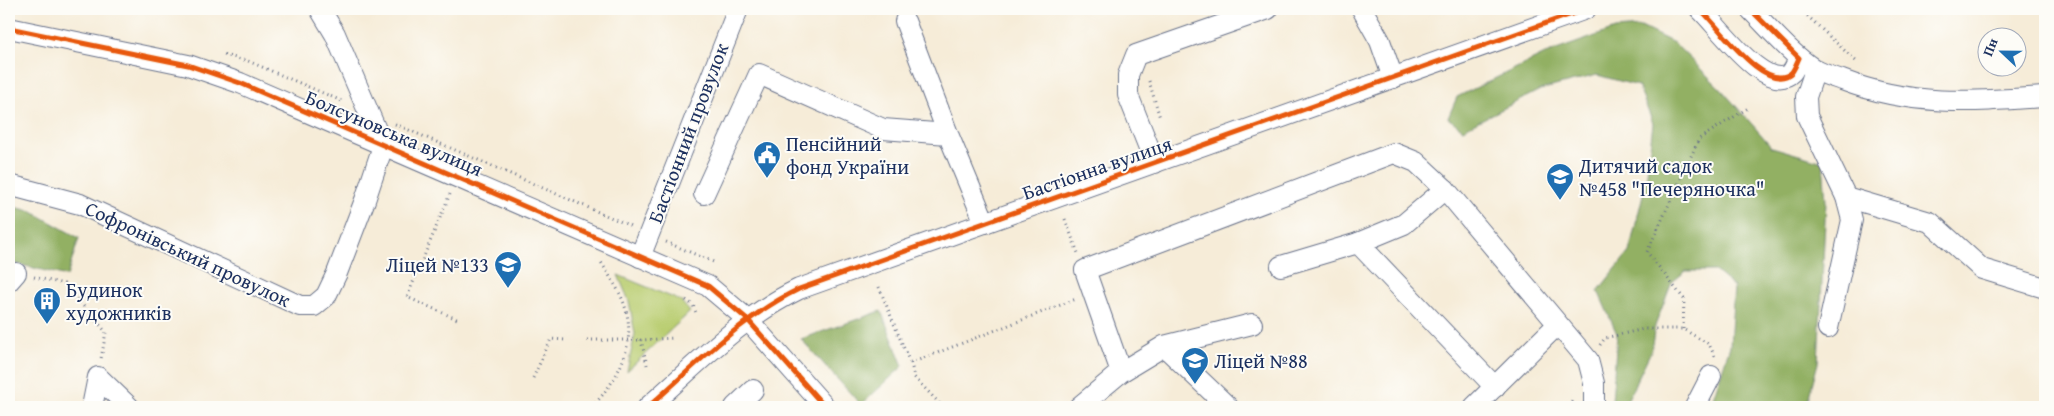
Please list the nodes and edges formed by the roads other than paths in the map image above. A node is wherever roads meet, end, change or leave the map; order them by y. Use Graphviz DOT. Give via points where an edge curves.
graph roads {
  1 [pos="320,9"];
  2 [pos="736,9"];
  3 [pos="1268,9"];
  4 [pos="1362,9"];
  5 [pos="1586,9"];
  6 [pos="1700,9"];
  7 [pos="1750,9"];
  8 [pos="905,20"];
  9 [pos="9,28"];
  10 [pos="1799,58"];
  11 [pos="1815,70"];
  12 [pos="1393,78"];
  13 [pos="2045,97"];
  14 [pos="948,134"];
  15 [pos="383,146"];
  16 [pos="1155,163"];
  17 [pos="9,185"];
  18 [pos="1445,189"];
  19 [pos="704,194"];
  20 [pos="1846,197"];
  21 [pos="985,223"];
  22 [pos="1358,243"];
  23 [pos="640,257"];
  24 [pos="1281,266"];
  25 [pos="2045,288"];
  26 [pos="747,319"];
  27 [pos="1252,324"];
  28 [pos="1559,326"];
  29 [pos="1828,328"];
  30 [pos="1164,346"];
  31 [pos="1121,372"];
  32 [pos="1711,376"];
  33 [pos="1495,387"];
  34 [pos="753,390"];
  35 [pos="92,407"];
  36 [pos="129,407"];
  37 [pos="648,407"];
  38 [pos="735,407"];
  39 [pos="825,407"];
  40 [pos="1079,407"];
  41 [pos="1228,407"];
  42 [pos="1474,407"];
  43 [pos="1594,407"];
  44 [pos="1695,407"];
  1 -- 15 [label="street"];
  2 -- 23 [label="street, Бастіонний провулок"];
  3 -- 16 [label="street" via="1136,55 1128,75 1128,95"];
  4 -- 12 [label="street" via="1380,41"];
  5 -- 12 [label="street, Бастіонна вулиця"];
  6 -- 10 [label="street" via="1754,67 1768,76 1783,77 1792,71"];
  7 -- 10 [label="street"];
  8 -- 14 [label="street"];
  9 -- 15 [label="street, Болсуновська вулиця" via="188,65 240,83"];
  10 -- 11 [label="street"];
  11 -- 13 [label="street" via="1859,87 1915,99 1950,102"];
  11 -- 20 [label="street" via="1806,97 1807,116"];
  12 -- 16 [label="street, Бастіонна вулиця"];
  14 -- 19 [label="street" via="882,129 759,74"];
  14 -- 21 [label="street"];
  15 -- 17 [label="street, Софронівський провулок" via="337,273 326,296 314,306 300,306 80,204"];
  15 -- 23 [label="street, Болсуновська вулиця"];
  16 -- 21 [label="street, Бастіонна вулиця"];
  18 -- 22 [label="street" via="1404,224"];
  18 -- 28 [label="street"];
  18 -- 31 [label="street" via="1416,162 1394,153 1085,270"];
  20 -- 25 [label="street" via="1930,222 1982,269"];
  20 -- 29 [label="street" via="1852,220"];
  21 -- 26 [label="street, Бастіонна вулиця" via="799,289"];
  22 -- 24 [label="street"];
  22 -- 33 [label="street"];
  23 -- 26 [label="street, Болсуновська вулиця" via="708,286"];
  26 -- 37 [label="street, Бастіонна вулиця"];
  26 -- 39 [label="street, Болсуновська вулиця"];
  27 -- 30 [label="street"];
  28 -- 33 [label="street"];
  28 -- 43 [label="street" via="1588,360 1594,383"];
  30 -- 31 [label="street"];
  30 -- 41 [label="street"];
  31 -- 40 [label="street"];
  32 -- 44 [label="street"];
  33 -- 42 [label="street"];
  34 -- 38 [label="street"];
  35 -- 36 [label="street" via="98,377"];
}
